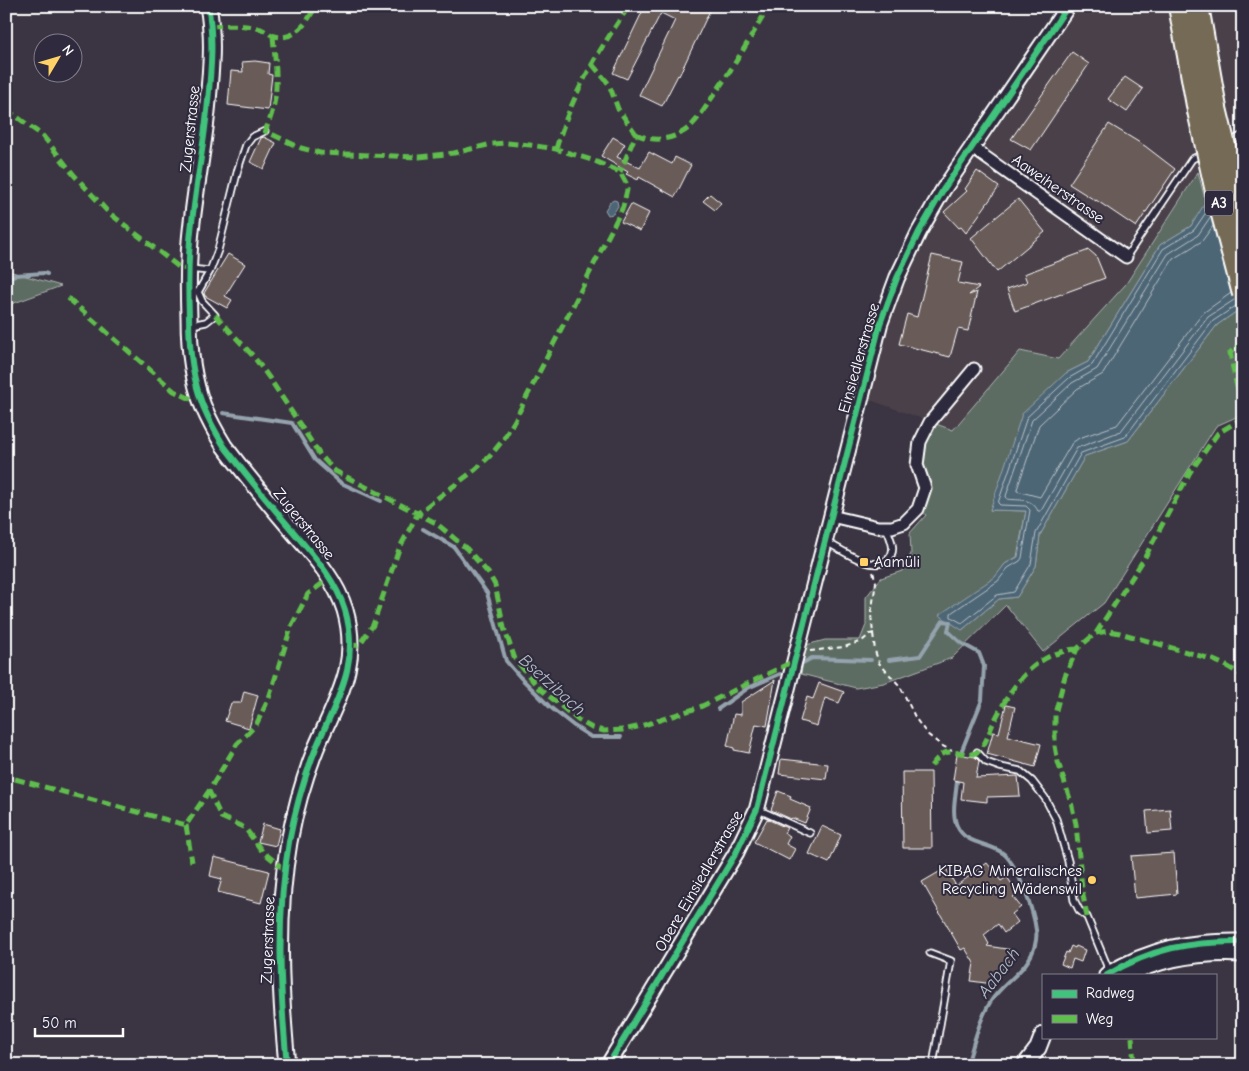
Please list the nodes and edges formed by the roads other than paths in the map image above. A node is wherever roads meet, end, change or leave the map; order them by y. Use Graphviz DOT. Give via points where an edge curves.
graph roads {
  1 [pos="208,6"];
  2 [pos="1068,6"];
  3 [pos="1179,6"];
  4 [pos="1198,6"];
  5 [pos="1207,110"];
  6 [pos="265,130"];
  7 [pos="1243,135"];
  8 [pos="971,148"];
  9 [pos="1243,222"];
  10 [pos="1126,257"];
  11 [pos="189,269"];
  12 [pos="210,272"];
  13 [pos="1243,294"];
  14 [pos="189,325"];
  15 [pos="974,369"];
  16 [pos="831,516"];
  17 [pos="886,527"];
  18 [pos="824,542"];
  19 [pos="792,666"];
  20 [pos="977,752"];
  21 [pos="757,809"];
  22 [pos="810,833"];
  23 [pos="1243,942"];
  24 [pos="930,953"];
  25 [pos="1243,954"];
  26 [pos="1109,974"];
  27 [pos="1130,974"];
  28 [pos="1040,1041"];
  29 [pos="934,1059"];
  30 [pos="287,1065"];
  31 [pos="608,1065"];
  32 [pos="1025,1065"];
  1 -- 11 [label="main road, Zugerstrasse" via="211,42 209,86"];
  2 -- 8 [label="street, Einsiedlerstrasse"];
  3 -- 5 [label="highway, A3"];
  4 -- 5 [label="highway, A3"];
  5 -- 9 [label="highway, A3, bridge"];
  5 -- 13 [label="highway, A3, bridge" via="1219,204"];
  6 -- 12 [label="lane" via="252,137 246,146"];
  7 -- 10 [label="lane" via="1192,159"];
  8 -- 10 [label="street, Aaweiherstrasse"];
  8 -- 16 [label="street, Einsiedlerstrasse" via="938,198 897,278 880,324"];
  11 -- 12 [label="lane"];
  11 -- 14 [label="main road, Zugerstrasse"];
  12 -- 14 [label="lane" via="198,292 215,315 206,322"];
  14 -- 30 [label="main road, Zugerstrasse" via="197,386 214,429 235,461 330,578 345,610 349,628 349,664 345,681 305,779 285,870 280,987"];
  15 -- 17 [label="street" via="930,422 920,442 917,465 925,488 918,509 904,523"];
  16 -- 17 [label="street"];
  16 -- 18 [label="street, Einsiedlerstrasse"];
  17 -- 18 [label="lane" via="893,552 884,563 873,565"];
  18 -- 19 [label="street, Einsiedlerstrasse"];
  19 -- 21 [label="street, Obere Einsiedlerstrasse"];
  20 -- 26 [label="lane" via="986,762 1020,771 1045,798 1056,819 1068,860 1074,900 1087,918"];
  21 -- 22 [label="lane"];
  21 -- 31 [label="street, Obere Einsiedlerstrasse" via="736,853"];
  23 -- 26 [label="main road" via="1185,944 1146,955"];
  24 -- 29 [label="lane" via="951,962"];
  25 -- 27 [label="main road" via="1187,955"];
  28 -- 32 [label="main road"];
}
